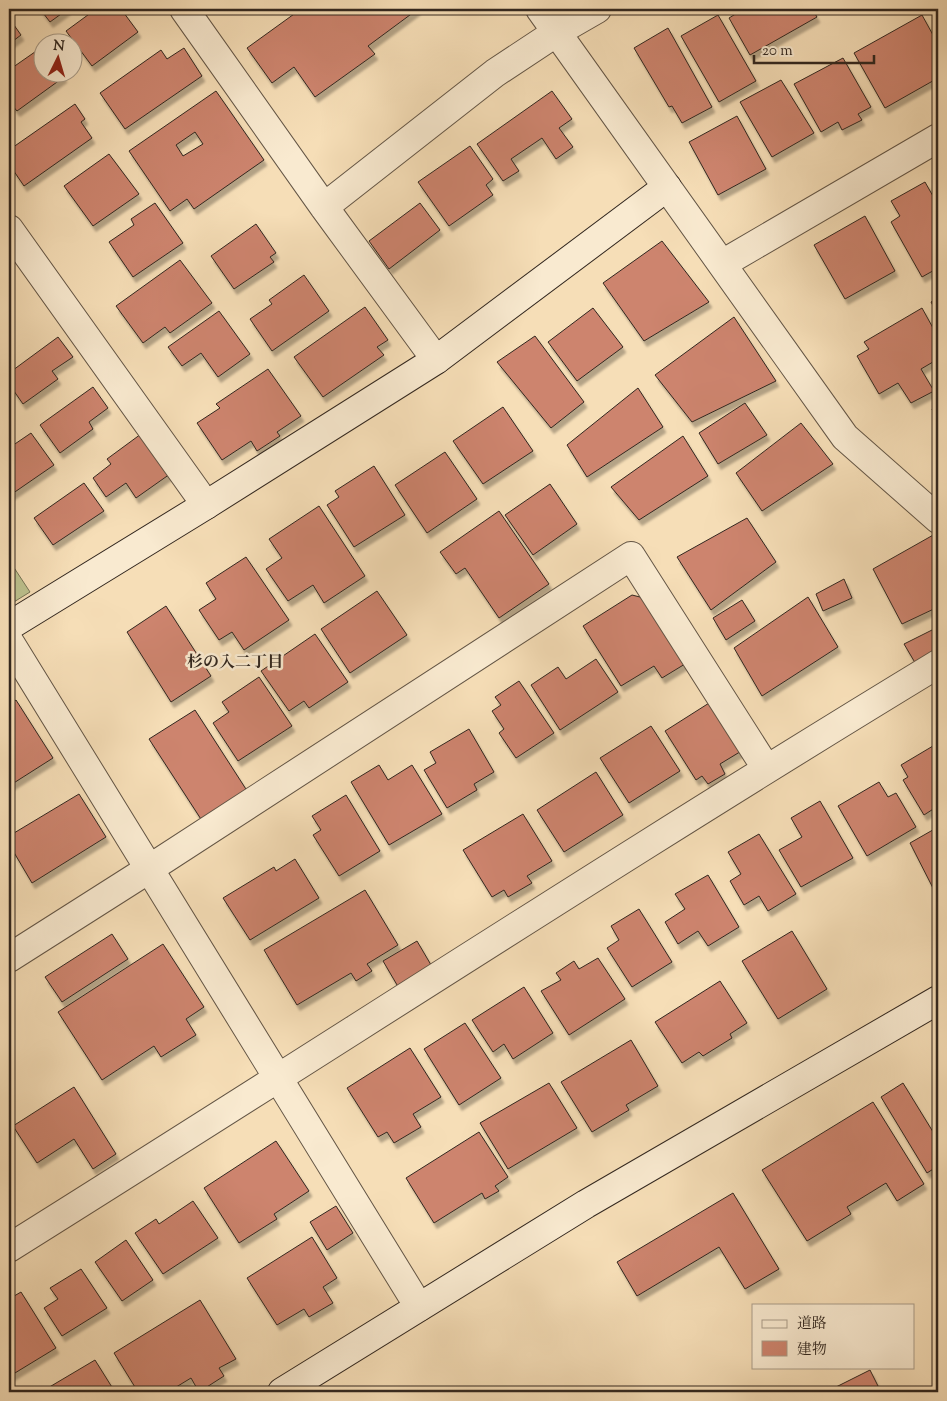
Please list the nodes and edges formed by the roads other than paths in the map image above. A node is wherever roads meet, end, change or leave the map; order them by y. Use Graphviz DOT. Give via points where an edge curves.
graph roads {
  1 [pos="184,9"];
  2 [pos="540,9"];
  3 [pos="597,9"];
  4 [pos="557,32"];
  5 [pos="938,138"];
  6 [pos="667,187"];
  7 [pos="324,207"];
  8 [pos="9,229"];
  9 [pos="722,264"];
  10 [pos="436,360"];
  11 [pos="206,505"];
  12 [pos="938,519"];
  13 [pos="9,626"];
  14 [pos="9,641"];
  15 [pos="938,664"];
  16 [pos="766,768"];
  17 [pos="149,869"];
  18 [pos="9,958"];
  19 [pos="938,1000"];
  20 [pos="278,1080"];
  21 [pos="9,1248"];
  22 [pos="418,1307"];
  23 [pos="282,1392"];
  1 -- 7 [label="street"];
  2 -- 4 [label="street"];
  3 -- 4 [label="street"];
  4 -- 6 [label="street"];
  4 -- 7 [label="street" via="495,73"];
  5 -- 9 [label="street"];
  6 -- 9 [label="street"];
  6 -- 10 [label="street"];
  7 -- 10 [label="street"];
  8 -- 11 [label="street"];
  9 -- 12 [label="street" via="845,437"];
  10 -- 11 [label="street"];
  11 -- 13 [label="street"];
  14 -- 17 [label="street"];
  15 -- 16 [label="street"];
  16 -- 17 [label="street" via="631,556"];
  16 -- 20 [label="street"];
  17 -- 18 [label="street"];
  17 -- 20 [label="street"];
  19 -- 22 [label="street" via="586,1204"];
  20 -- 21 [label="street"];
  20 -- 22 [label="street"];
  22 -- 23 [label="street"];
}
